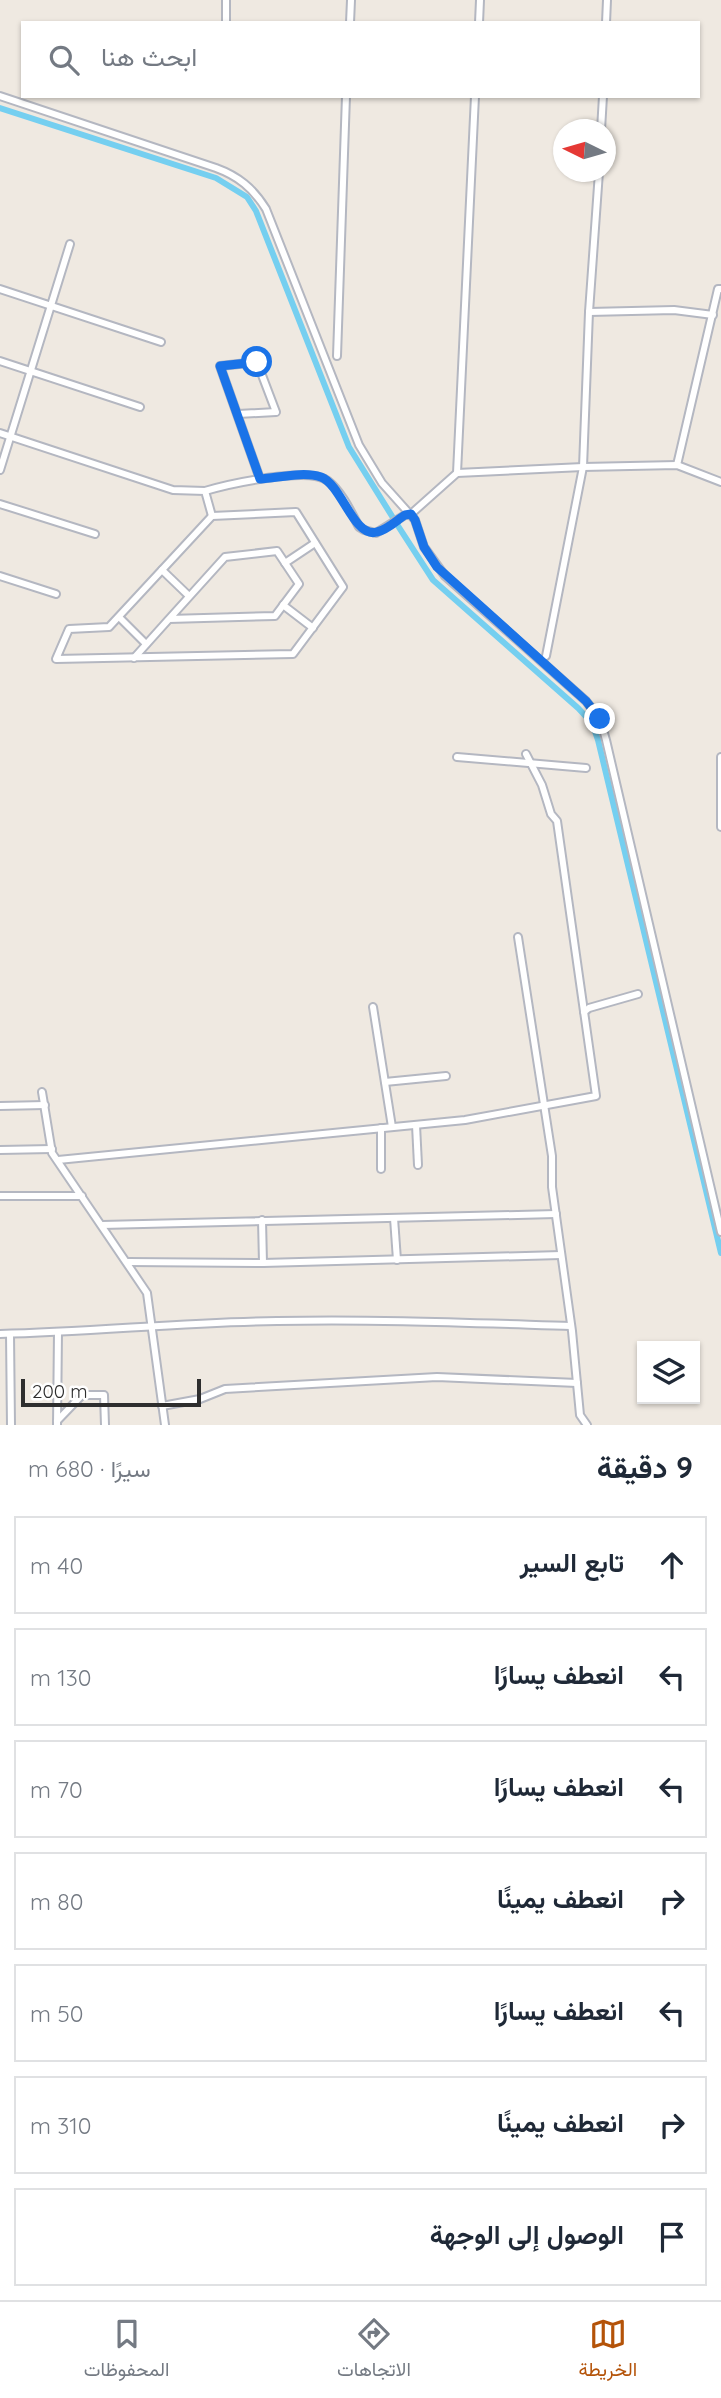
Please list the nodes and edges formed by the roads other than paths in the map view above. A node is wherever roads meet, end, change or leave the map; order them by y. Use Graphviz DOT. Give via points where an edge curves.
graph roads {
  1 [pos="226,0"];
  2 [pos="351,0"];
  3 [pos="480,0"];
  4 [pos="607,0"];
  5 [pos="226,21"];
  6 [pos="350,21"];
  7 [pos="479,21"];
  8 [pos="606,21"];
  9 [pos="0,96"];
  10 [pos="346,98"];
  11 [pos="475,98"];
  12 [pos="600,98"];
  13 [pos="601,119"];
  14 [pos="599,182"];
  15 [pos="70,244"];
  16 [pos="0,289"];
  17 [pos="721,289"];
  18 [pos="51,306"];
  19 [pos="589,312"];
  20 [pos="713,315"];
  21 [pos="161,342"];
  22 [pos="337,356"];
  23 [pos="0,361"];
  24 [pos="31,371"];
  25 [pos="139,407"];
  26 [pos="238,414"];
  27 [pos="0,433"];
  28 [pos="10,437"];
  29 [pos="677,465"];
  30 [pos="583,467"];
  31 [pos="0,470"];
  32 [pos="457,473"];
  33 [pos="260,479"];
  34 [pos="721,482"];
  35 [pos="205,491"];
  36 [pos="0,504"];
  37 [pos="408,514"];
  38 [pos="212,516"];
  39 [pos="95,534"];
  40 [pos="315,543"];
  41 [pos="285,563"];
  42 [pos="162,570"];
  43 [pos="0,576"];
  44 [pos="56,594"];
  45 [pos="189,596"];
  46 [pos="283,605"];
  47 [pos="119,617"];
  48 [pos="169,618"];
  49 [pos="313,628"];
  50 [pos="146,644"];
  51 [pos="546,656"];
  52 [pos="134,658"];
  53 [pos="527,754"];
  54 [pos="457,757"];
  55 [pos="721,757"];
  56 [pos="532,764"];
  57 [pos="586,768"];
  58 [pos="721,827"];
  59 [pos="518,937"];
  60 [pos="638,993"];
  61 [pos="373,1007"];
  62 [pos="584,1012"];
  63 [pos="446,1076"];
  64 [pos="385,1083"];
  65 [pos="42,1091"];
  66 [pos="45,1105"];
  67 [pos="544,1105"];
  68 [pos="0,1106"];
  69 [pos="416,1125"];
  70 [pos="392,1127"];
  71 [pos="381,1128"];
  72 [pos="52,1149"];
  73 [pos="0,1150"];
  74 [pos="58,1160"];
  75 [pos="418,1165"];
  76 [pos="381,1169"];
  77 [pos="0,1196"];
  78 [pos="82,1196"];
  79 [pos="556,1214"];
  80 [pos="394,1217"];
  81 [pos="262,1220"];
  82 [pos="102,1225"];
  83 [pos="721,1232"];
  84 [pos="561,1255"];
  85 [pos="397,1259"];
  86 [pos="128,1262"];
  87 [pos="263,1263"];
  88 [pos="571,1326"];
  89 [pos="152,1327"];
  90 [pos="58,1332"];
  91 [pos="0,1334"];
  92 [pos="10,1334"];
  93 [pos="0,1376"];
  94 [pos="10,1376"];
  95 [pos="577,1384"];
  96 [pos="162,1406"];
  97 [pos="0,1418"];
  98 [pos="10,1422"];
  99 [pos="57,1423"];
  100 [pos="105,1425"];
  101 [pos="165,1425"];
  102 [pos="587,1425"];
  1 -- 5 [label="street"];
  2 -- 6 [label="street"];
  3 -- 7 [label="street"];
  4 -- 8 [label="street"];
  9 -- 37 [label="street" via="216,168 250,187 266,209 359,445"];
  10 -- 22 [label="street"];
  11 -- 32 [label="street"];
  12 -- 13 [label="street"];
  14 -- 19 [label="street"];
  15 -- 18 [label="street"];
  16 -- 18 [label="street"];
  17 -- 20 [label="street"];
  18 -- 21 [label="street"];
  18 -- 24 [label="street"];
  19 -- 20 [label="street" via="674,310"];
  19 -- 30 [label="street"];
  20 -- 29 [label="street"];
  23 -- 24 [label="street"];
  24 -- 25 [label="street"];
  24 -- 28 [label="street"];
  26 -- 26 [label="street" via="220,366 257,362 276,412"];
  26 -- 33 [label="street"];
  27 -- 28 [label="street"];
  28 -- 31 [label="street"];
  28 -- 35 [label="street" via="173,490"];
  29 -- 30 [label="street"];
  29 -- 34 [label="street"];
  30 -- 32 [label="street"];
  30 -- 51 [label="street"];
  32 -- 37 [label="street"];
  33 -- 35 [label="street"];
  33 -- 37 [label="street" via="323,478 336,489 359,527 370,533"];
  35 -- 38 [label="street"];
  36 -- 39 [label="street"];
  37 -- 83 [label="street" via="437,567 586,701 600,719"];
  38 -- 40 [label="street" via="296,512"];
  38 -- 42 [label="street"];
  40 -- 41 [label="street"];
  40 -- 49 [label="street" via="343,587"];
  41 -- 45 [label="street" via="277,551 225,556"];
  41 -- 46 [label="street" via="299,584"];
  42 -- 45 [label="street"];
  42 -- 47 [label="street"];
  43 -- 44 [label="street"];
  45 -- 48 [label="street"];
  46 -- 48 [label="street" via="275,616"];
  46 -- 49 [label="street"];
  47 -- 50 [label="street"];
  47 -- 52 [label="street" via="109,627 69,629 56,659"];
  48 -- 50 [label="street"];
  49 -- 52 [label="street" via="293,654"];
  50 -- 52 [label="street"];
  53 -- 56 [label="street"];
  54 -- 56 [label="street"];
  55 -- 58 [label="street"];
  56 -- 57 [label="street"];
  56 -- 62 [label="street" via="557,821"];
  59 -- 67 [label="street"];
  60 -- 62 [label="street"];
  61 -- 64 [label="street"];
  62 -- 67 [label="street" via="596,1096"];
  63 -- 64 [label="street"];
  64 -- 70 [label="street"];
  65 -- 66 [label="street"];
  66 -- 68 [label="street"];
  66 -- 72 [label="street"];
  67 -- 69 [label="street"];
  67 -- 79 [label="street"];
  69 -- 70 [label="street"];
  69 -- 75 [label="street"];
  70 -- 71 [label="street"];
  71 -- 74 [label="street"];
  71 -- 76 [label="street"];
  72 -- 73 [label="street"];
  72 -- 74 [label="street"];
  74 -- 78 [label="street"];
  77 -- 78 [label="street"];
  78 -- 82 [label="street"];
  79 -- 80 [label="street"];
  79 -- 84 [label="street"];
  80 -- 81 [label="street"];
  80 -- 85 [label="street"];
  81 -- 82 [label="street"];
  81 -- 87 [label="street"];
  82 -- 86 [label="street"];
  84 -- 85 [label="street"];
  84 -- 88 [label="street"];
  85 -- 87 [label="street"];
  86 -- 87 [label="street"];
  86 -- 89 [label="street" via="147,1293"];
  88 -- 89 [label="street" via="276,1321"];
  88 -- 95 [label="street"];
  89 -- 90 [label="street"];
  89 -- 96 [label="street"];
  90 -- 92 [label="street"];
  90 -- 99 [label="street"];
  91 -- 92 [label="street"];
  92 -- 94 [label="street"];
  93 -- 94 [label="street"];
  94 -- 98 [label="street"];
  95 -- 96 [label="street" via="404,1378 225,1389"];
  95 -- 102 [label="street" via="580,1415"];
  96 -- 101 [label="street"];
  97 -- 98 [label="street"];
  99 -- 100 [label="street" via="82,1395 104,1395"];
}
